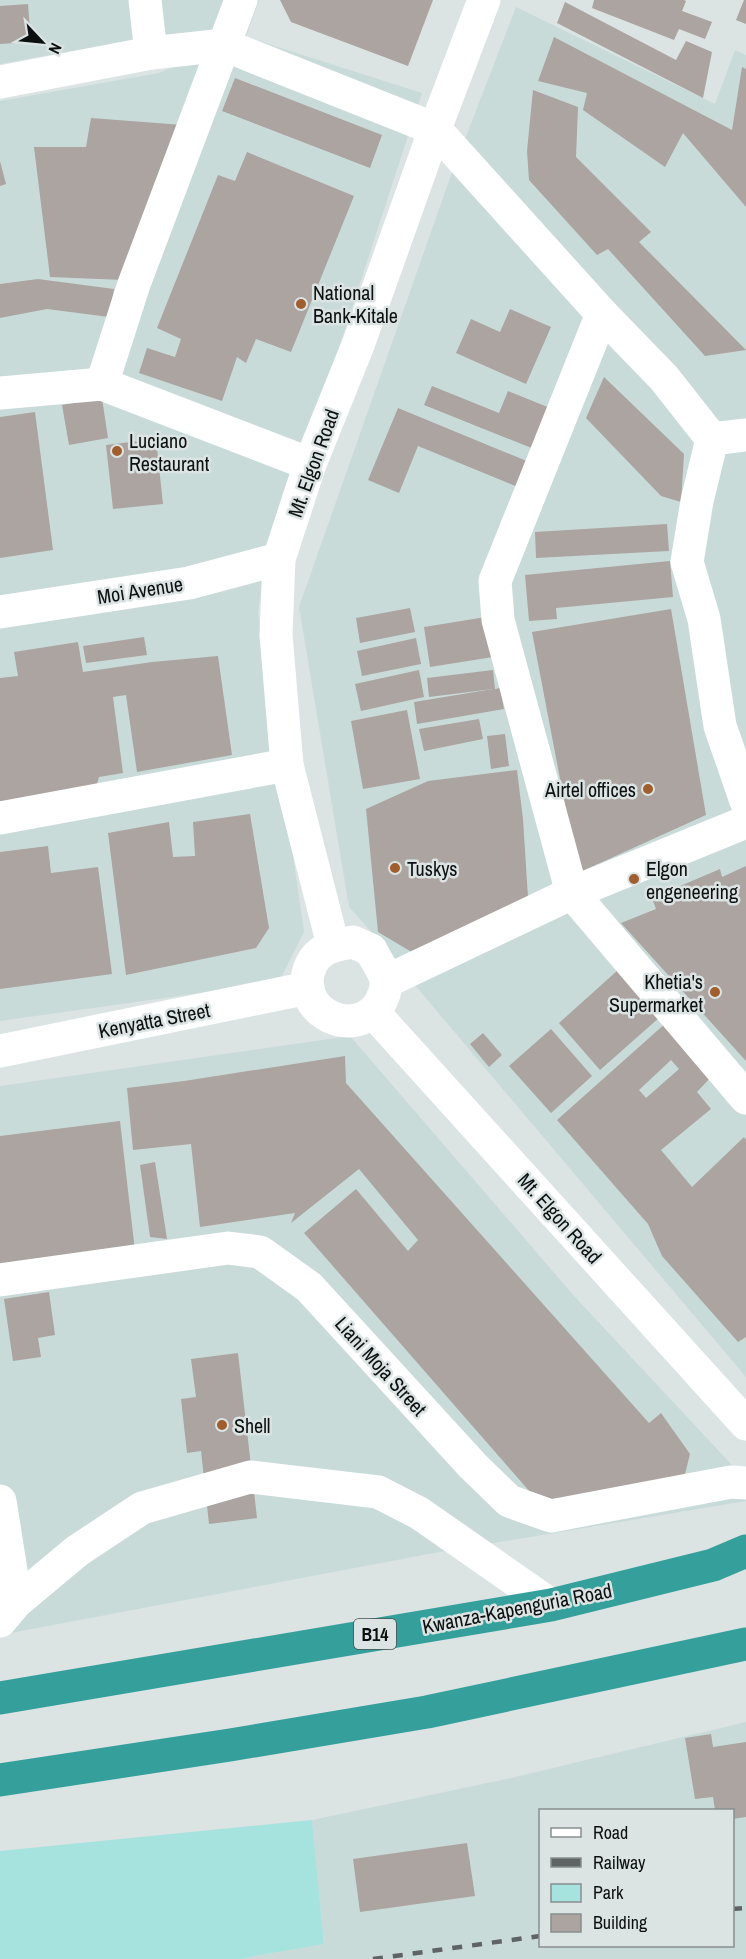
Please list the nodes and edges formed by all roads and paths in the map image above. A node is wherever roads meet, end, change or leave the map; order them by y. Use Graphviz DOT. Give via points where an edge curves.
graph roads {
  1 [pos="145,0"];
  2 [pos="241,0"];
  3 [pos="484,0"];
  4 [pos="224,45"];
  5 [pos="151,53"];
  6 [pos="0,82"];
  7 [pos="435,129"];
  8 [pos="602,314"];
  9 [pos="102,384"];
  10 [pos="0,393"];
  11 [pos="746,435"];
  12 [pos="712,439"];
  13 [pos="310,464"];
  14 [pos="279,560"];
  15 [pos="0,612"];
  16 [pos="287,765"];
  17 [pos="746,801"];
  18 [pos="0,818"];
  19 [pos="746,822"];
  20 [pos="572,893"];
  21 [pos="333,945"];
  22 [pos="387,981"];
  23 [pos="308,988"];
  24 [pos="374,1012"];
  25 [pos="0,1051"];
  26 [pos="746,1098"];
  27 [pos="0,1280"];
  28 [pos="746,1424"];
  29 [pos="746,1483"];
  30 [pos="0,1501"];
  31 [pos="746,1551"];
  32 [pos="551,1605"];
  33 [pos="8,1611"];
  34 [pos="746,1644"];
  35 [pos="0,1698"];
  36 [pos="0,1780"];
  1 -- 5 [label="street"];
  2 -- 4 [label="street"];
  3 -- 7 [label="street, Mt. Elgon Road"];
  4 -- 5 [label="street"];
  4 -- 7 [label="street"];
  4 -- 9 [label="street" via="134,284"];
  5 -- 6 [label="street"];
  7 -- 8 [label="street"];
  7 -- 13 [label="street, Mt. Elgon Road" via="358,345"];
  8 -- 12 [label="street" via="664,378"];
  8 -- 20 [label="street" via="495,580 498,620"];
  9 -- 10 [label="street"];
  9 -- 13 [label="street"];
  11 -- 12 [label="street"];
  12 -- 17 [label="street" via="687,562 704,619 720,726"];
  13 -- 14 [label="street, Mt. Elgon Road"];
  14 -- 15 [label="street, Moi Avenue" via="189,583"];
  14 -- 16 [label="street, Mt. Elgon Road" via="276,635"];
  16 -- 18 [label="street"];
  16 -- 21 [label="street, Mt. Elgon Road"];
  19 -- 20 [label="street"];
  20 -- 22 [label="street"];
  20 -- 26 [label="street"];
  21 -- 22 [label="street" via="353,942 371,950"];
  21 -- 23 [label="street" via="310,967"];
  22 -- 24 [label="street"];
  23 -- 24 [label="street" via="317,1007 333,1020 354,1021"];
  23 -- 25 [label="street, Kenyatta Street"];
  24 -- 28 [label="street, Mt. Elgon Road"];
  27 -- 29 [label="street, Liani Moja Street" via="228,1248 260,1252 309,1287 472,1466 509,1501 551,1516 731,1482"];
  30 -- 33 [label="street"];
  31 -- 32 [label="highway, Kwanza-Kapenguria Road / B14" via="713,1565"];
  32 -- 33 [label="street" via="419,1513 378,1492 250,1478 142,1508 77,1551"];
  32 -- 35 [label="highway, Kwanza-Kapenguria Road / B14"];
  34 -- 36 [label="highway" via="427,1712"];
}
